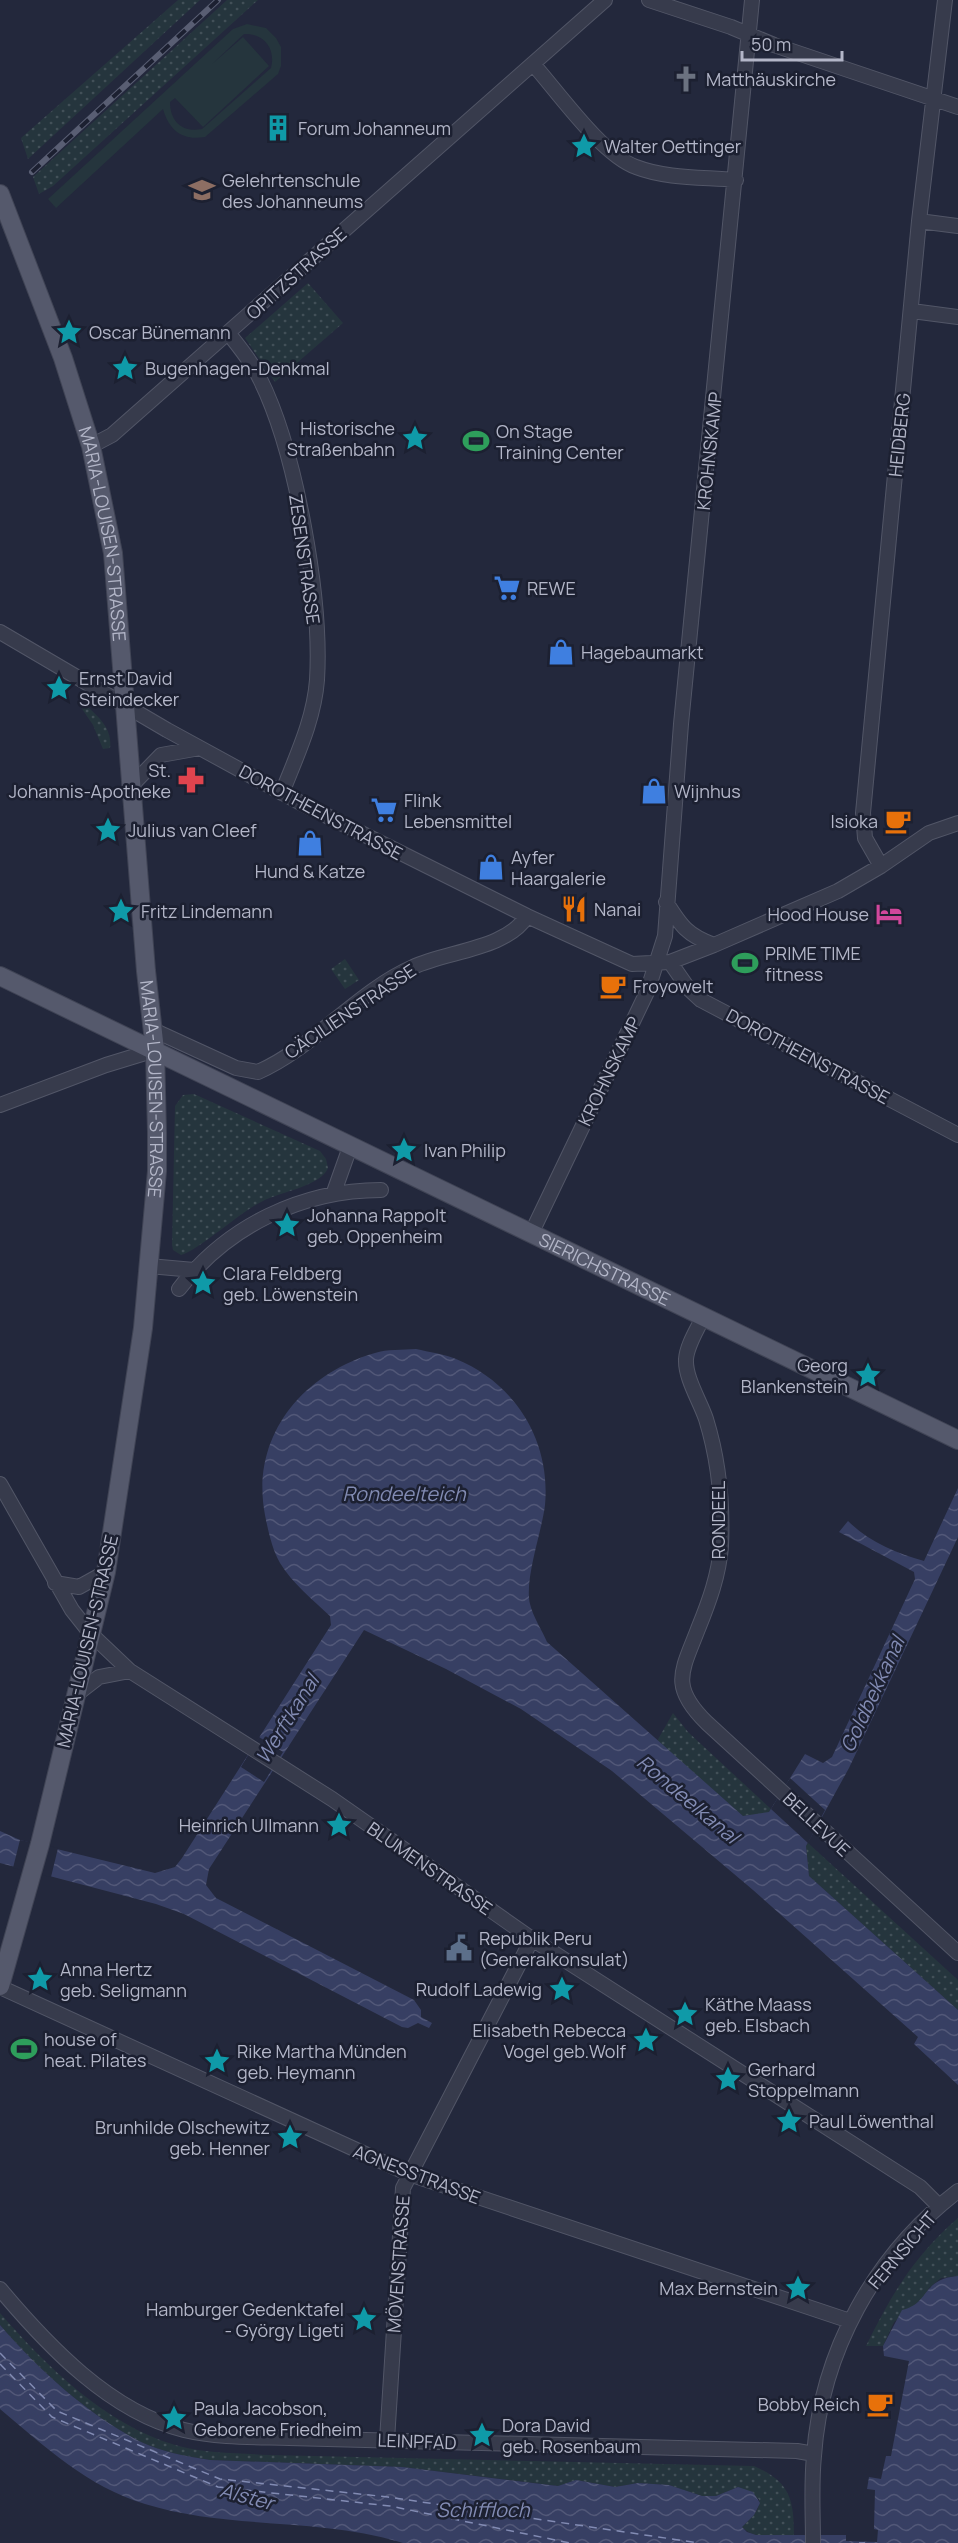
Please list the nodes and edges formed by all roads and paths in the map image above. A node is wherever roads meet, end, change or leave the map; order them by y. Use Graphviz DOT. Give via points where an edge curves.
graph roads {
  1 [pos="605,0"];
  2 [pos="649,0"];
  3 [pos="752,0"];
  4 [pos="945,0"];
  5 [pos="749,34"];
  6 [pos="533,64"];
  7 [pos="932,98"];
  8 [pos="958,107"];
  9 [pos="736,180"];
  10 [pos="0,194"];
  11 [pos="919,221"];
  12 [pos="958,226"];
  13 [pos="912,311"];
  14 [pos="958,317"];
  15 [pos="229,334"];
  16 [pos="91,446"];
  17 [pos="0,632"];
  18 [pos="126,705"];
  19 [pos="200,748"];
  20 [pos="133,784"];
  21 [pos="282,793"];
  22 [pos="958,823"];
  23 [pos="881,867"];
  24 [pos="666,902"];
  25 [pos="527,916"];
  26 [pos="714,945"];
  27 [pos="670,962"];
  28 [pos="655,965"];
  29 [pos="0,976"];
  30 [pos="152,1029"];
  31 [pos="155,1050"];
  32 [pos="236,1068"];
  33 [pos="250,1099"];
  34 [pos="0,1105"];
  35 [pos="958,1135"];
  36 [pos="351,1147"];
  37 [pos="381,1190"];
  38 [pos="334,1192"];
  39 [pos="531,1234"];
  40 [pos="149,1266"];
  41 [pos="194,1270"];
  42 [pos="179,1289"];
  43 [pos="703,1317"];
  44 [pos="958,1440"];
  45 [pos="0,1484"];
  46 [pos="106,1572"];
  47 [pos="56,1583"];
  48 [pos="91,1634"];
  49 [pos="130,1671"];
  50 [pos="684,1689"];
  51 [pos="76,1694"];
  52 [pos="532,1939"];
  53 [pos="955,1943"];
  54 [pos="0,1986"];
  55 [pos="409,2174"];
  56 [pos="958,2191"];
  57 [pos="939,2206"];
  58 [pos="0,2289"];
  59 [pos="850,2321"];
  60 [pos="387,2440"];
  61 [pos="814,2454"];
  62 [pos="813,2540"];
  1 -- 6 [label="street, OPITZSTRASSE"];
  2 -- 5 [label="street"];
  3 -- 5 [label="street, KROHNSKAMP"];
  4 -- 7 [label="street, HEIDBERG"];
  5 -- 7 [label="street"];
  5 -- 9 [label="street, KROHNSKAMP"];
  6 -- 9 [label="street" via="623,161 649,171"];
  6 -- 15 [label="street, OPITZSTRASSE"];
  7 -- 8 [label="street"];
  7 -- 11 [label="street, HEIDBERG"];
  9 -- 24 [label="street, KROHNSKAMP"];
  10 -- 16 [label="main road, MARIA-LOUISEN-STRASSE" via="63,358"];
  11 -- 12 [label="street"];
  11 -- 13 [label="street, HEIDBERG"];
  13 -- 14 [label="street"];
  13 -- 23 [label="street, HEIDBERG" via="863,813 865,838"];
  15 -- 16 [label="street, OPITZSTRASSE" via="112,435"];
  15 -- 21 [label="street, ZESENSTRASSE" via="260,378 286,446 314,598 316,681 306,733"];
  16 -- 18 [label="main road, MARIA-LOUISEN-STRASSE" via="113,553"];
  17 -- 18 [label="street, DOROTHEENSTRASSE"];
  18 -- 19 [label="street, DOROTHEENSTRASSE"];
  18 -- 20 [label="main road, MARIA-LOUISEN-STRASSE"];
  19 -- 20 [label="street" via="161,755"];
  19 -- 21 [label="street, DOROTHEENSTRASSE"];
  20 -- 30 [label="main road, MARIA-LOUISEN-STRASSE"];
  21 -- 25 [label="street, DOROTHEENSTRASSE"];
  22 -- 23 [label="street" via="929,833"];
  23 -- 26 [label="street" via="838,891"];
  24 -- 26 [label="street" via="685,930"];
  24 -- 28 [label="street, KROHNSKAMP" via="665,936"];
  25 -- 28 [label="street, DOROTHEENSTRASSE" via="618,959"];
  25 -- 32 [label="street, CÄCILIENSTRASSE" via="520,929 507,937 397,975 264,1069 251,1072"];
  26 -- 27 [label="street"];
  27 -- 28 [label="street"];
  27 -- 35 [label="street, DOROTHEENSTRASSE" via="701,1000"];
  28 -- 39 [label="street, KROHNSKAMP" via="647,992"];
  29 -- 31 [label="main road, SIERICHSTRASSE"];
  30 -- 31 [label="main road, MARIA-LOUISEN-STRASSE"];
  30 -- 32 [label="street"];
  31 -- 33 [label="main road, SIERICHSTRASSE"];
  31 -- 34 [label="street"];
  31 -- 40 [label="main road, MARIA-LOUISEN-STRASSE" via="157,1171"];
  32 -- 33 [label="street"];
  33 -- 36 [label="main road, SIERICHSTRASSE"];
  36 -- 38 [label="street"];
  36 -- 39 [label="main road, SIERICHSTRASSE"];
  37 -- 38 [label="street"];
  38 -- 41 [label="street" via="289,1206 259,1221"];
  39 -- 43 [label="main road, SIERICHSTRASSE"];
  40 -- 41 [label="street"];
  40 -- 46 [label="main road, MARIA-LOUISEN-STRASSE"];
  41 -- 42 [label="street"];
  43 -- 44 [label="main road, SIERICHSTRASSE"];
  43 -- 50 [label="street, RONDEEL" via="686,1364 717,1463 722,1501 721,1545 715,1582 684,1660"];
  45 -- 47 [label="street, BLUMENSTRASSE"];
  46 -- 47 [label="street" via="79,1587"];
  46 -- 48 [label="main road, MARIA-LOUISEN-STRASSE"];
  47 -- 48 [label="street, BLUMENSTRASSE"];
  48 -- 49 [label="street, BLUMENSTRASSE"];
  48 -- 51 [label="main road, MARIA-LOUISEN-STRASSE"];
  49 -- 51 [label="street" via="99,1677"];
  49 -- 52 [label="street, BLUMENSTRASSE" via="276,1763"];
  50 -- 53 [label="street, BELLEVUE" via="699,1716 817,1825"];
  51 -- 54 [label="main road, MARIA-LOUISEN-STRASSE"];
  52 -- 55 [label="street, MÖVENSTRASSE"];
  52 -- 57 [label="street, BLUMENSTRASSE" via="920,2187"];
  54 -- 55 [label="street, AGNESSTRASSE"];
  55 -- 59 [label="street, AGNESSTRASSE"];
  55 -- 60 [label="street, MÖVENSTRASSE" via="400,2206"];
  56 -- 57 [label="street, FERNSICHT"];
  57 -- 59 [label="street, FERNSICHT" via="892,2256"];
  58 -- 60 [label="street, LEINPFAD" via="83,2373 154,2420 211,2435"];
  59 -- 61 [label="street, FERNSICHT" via="830,2374"];
  60 -- 61 [label="street, LEINPFAD"];
  61 -- 62 [label="street, FERNSICHT"];
}
